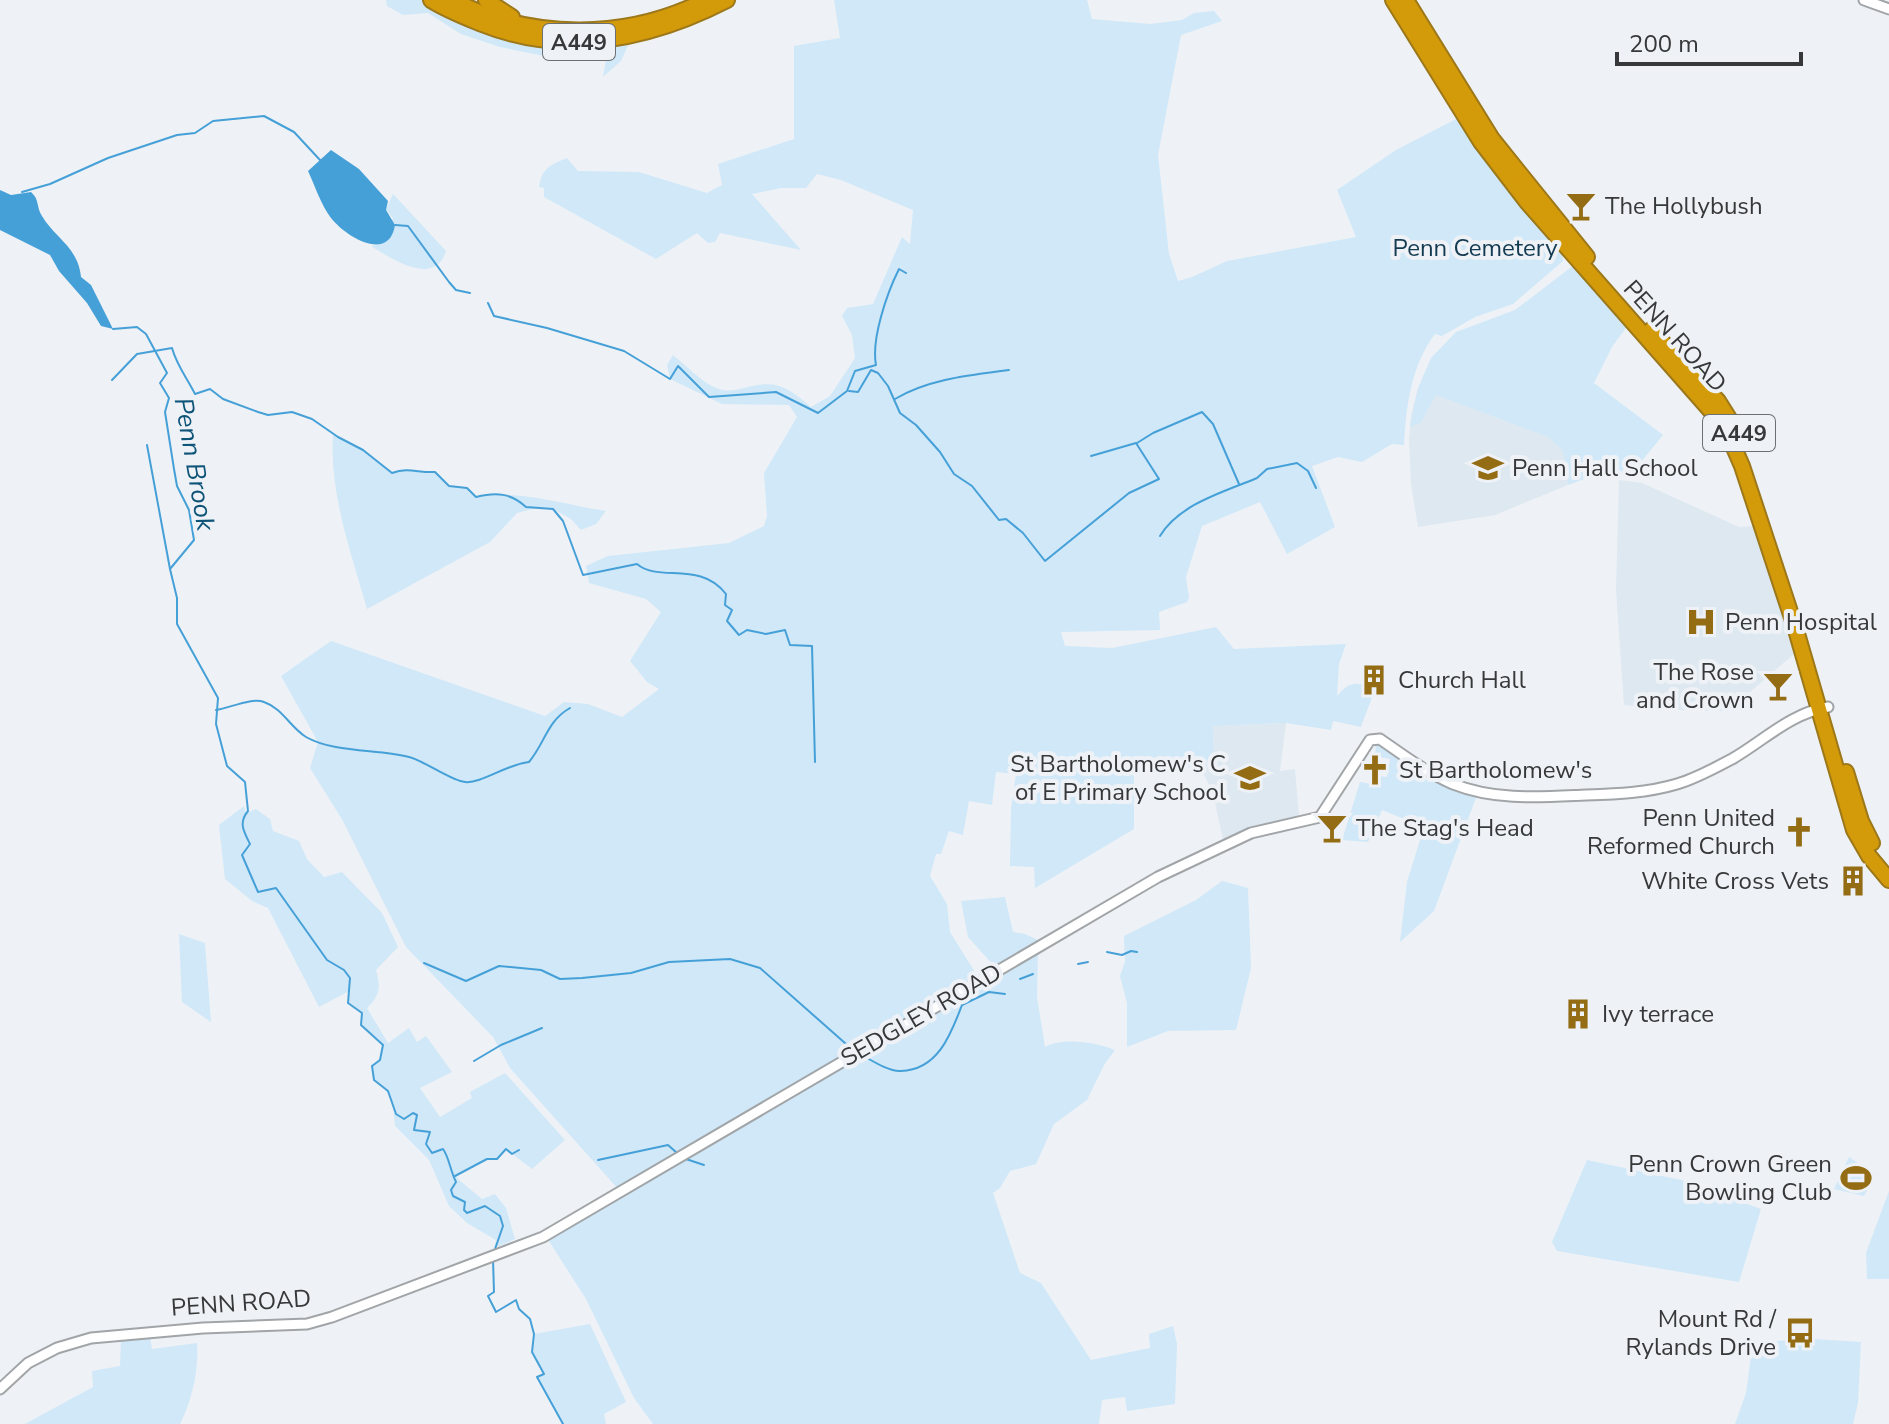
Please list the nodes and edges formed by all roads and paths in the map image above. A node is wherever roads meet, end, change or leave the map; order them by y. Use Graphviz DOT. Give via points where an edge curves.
graph roads {
  1 [pos="431,0"];
  2 [pos="453,0"];
  3 [pos="486,0"];
  4 [pos="706,0"];
  5 [pos="727,0"];
  6 [pos="1393,0"];
  7 [pos="1406,0"];
  8 [pos="1864,0"];
  9 [pos="1889,9"];
  10 [pos="550,30"];
  11 [pos="1823,708"];
  12 [pos="1889,865"];
  13 [pos="1889,880"];
  14 [pos="533,1239"];
  15 [pos="0,1389"];
  1 -- 5 [label="highway, A449" via="524,37 591,42 656,30"];
  2 -- 10 [label="highway, A449" via="506,21"];
  3 -- 10 [label="highway" via="511,17"];
  4 -- 10 [label="highway, A449" via="635,25"];
  6 -- 11 [label="highway, PENN ROAD / A449" via="1481,142 1527,202 1725,427"];
  7 -- 11 [label="highway, PENN ROAD / A449" via="1500,151 1732,420 1754,472"];
  8 -- 9 [label="street"];
  11 -- 12 [label="highway, PENN ROAD / A449" via="1861,821"];
  11 -- 13 [label="highway, PENN ROAD / A449" via="1854,830"];
  11 -- 14 [label="street, SEDGLEY ROAD" via="1780,724 1732,758 1682,783 1610,794 1485,793 1453,784 1373,739 1320,817 1251,833 1176,867"];
  14 -- 15 [label="street, PENN ROAD" via="307,1324 91,1338 28,1363"];
}
